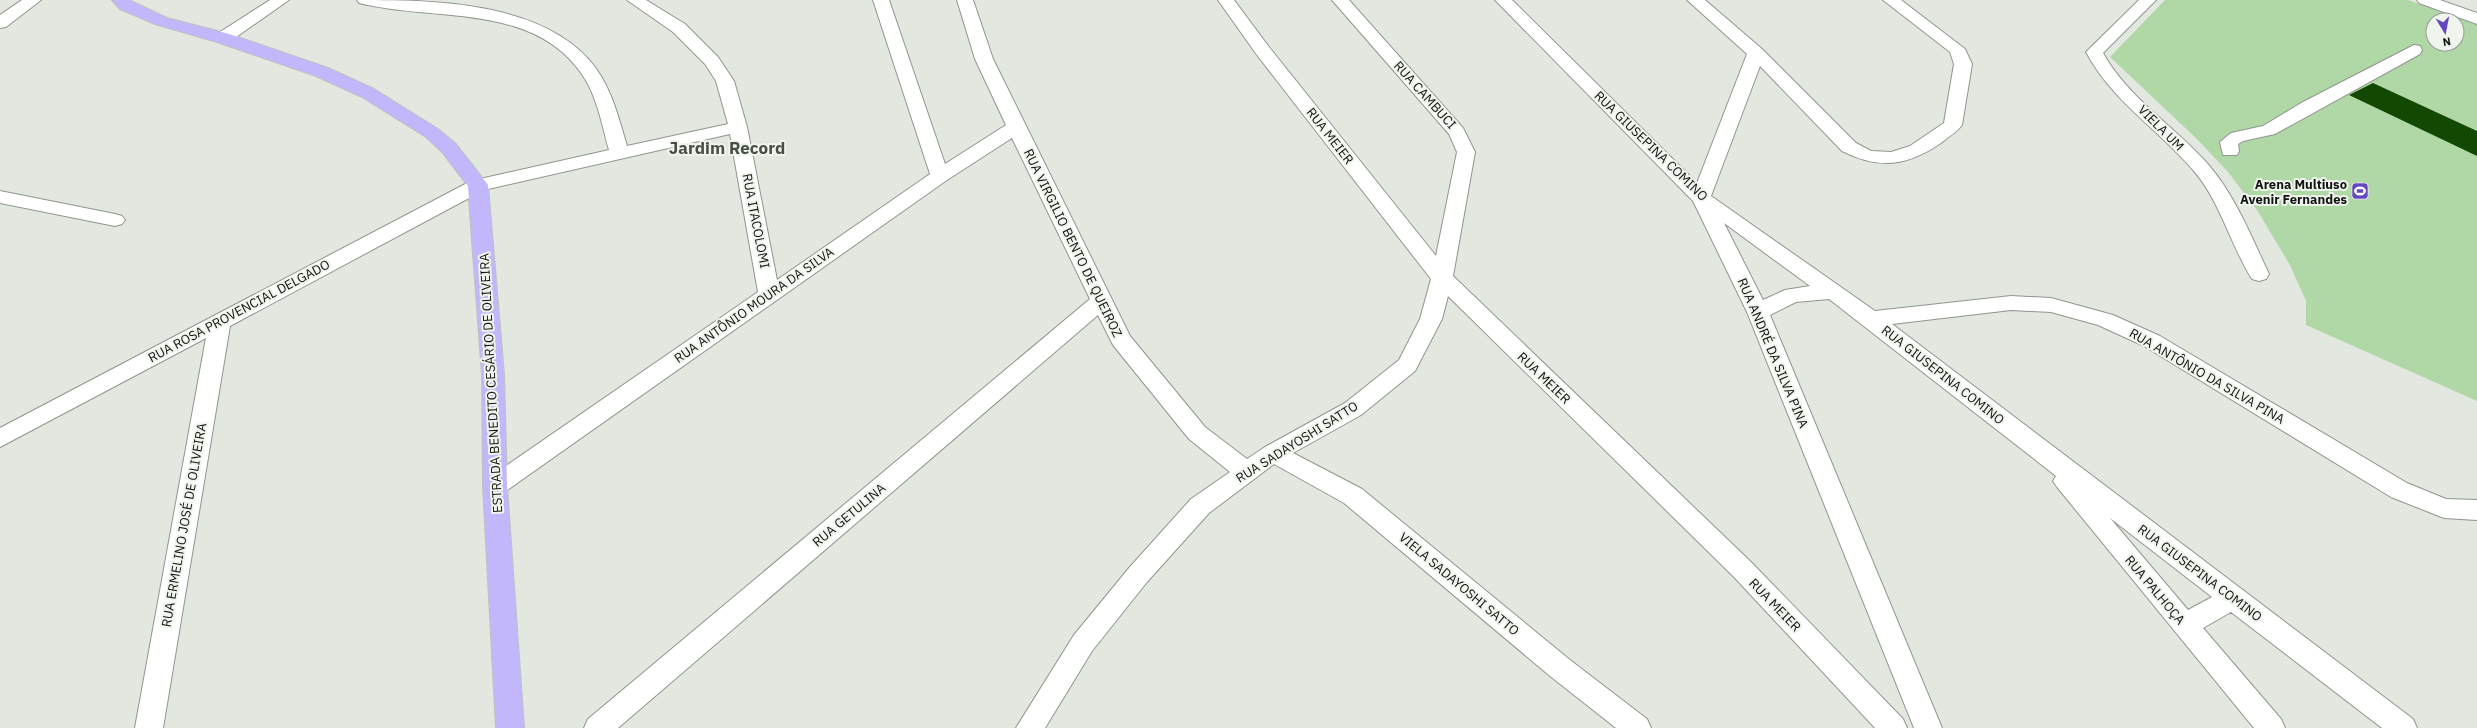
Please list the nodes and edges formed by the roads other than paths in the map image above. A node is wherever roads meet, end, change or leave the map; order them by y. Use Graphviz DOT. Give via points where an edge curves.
graph roads {
  1 [pos="33,0"];
  2 [pos="120,0"];
  3 [pos="281,0"];
  4 [pos="365,0"];
  5 [pos="635,0"];
  6 [pos="881,0"];
  7 [pos="964,0"];
  8 [pos="1226,0"];
  9 [pos="1340,0"];
  10 [pos="1503,0"];
  11 [pos="1696,0"];
  12 [pos="1891,0"];
  13 [pos="2148,0"];
  14 [pos="2425,0"];
  15 [pos="2477,19"];
  16 [pos="0,23"];
  17 [pos="223,38"];
  18 [pos="2414,50"];
  19 [pos="1756,52"];
  20 [pos="738,127"];
  21 [pos="1016,127"];
  22 [pos="2230,151"];
  23 [pos="619,152"];
  24 [pos="940,176"];
  25 [pos="478,185"];
  26 [pos="0,197"];
  27 [pos="1701,198"];
  28 [pos="115,220"];
  29 [pos="2259,274"];
  30 [pos="1442,278"];
  31 [pos="1831,292"];
  32 [pos="769,293"];
  33 [pos="1100,302"];
  34 [pos="1758,312"];
  35 [pos="1871,319"];
  36 [pos="220,321"];
  37 [pos="0,438"];
  38 [pos="2040,451"];
  39 [pos="1273,453"];
  40 [pos="1246,471"];
  41 [pos="495,486"];
  42 [pos="2477,510"];
  43 [pos="2233,598"];
  44 [pos="2185,625"];
  45 [pos="149,728"];
  46 [pos="510,728"];
  47 [pos="598,728"];
  48 [pos="1030,728"];
  49 [pos="1637,728"];
  50 [pos="1893,728"];
  51 [pos="1928,728"];
  52 [pos="2271,728"];
  53 [pos="2403,728"];
  1 -- 16 [label="street"];
  2 -- 17 [label="main road" via="126,6 161,21"];
  3 -- 17 [label="street"];
  4 -- 23 [label="street" via="472,12 501,18 536,29 565,44 588,70 606,106"];
  5 -- 20 [label="street, RUA ITACOLOMI" via="679,28 712,61 725,81"];
  6 -- 24 [label="street"];
  7 -- 21 [label="street, RUA VIRGILIO BENTO DE QUEIROZ" via="984,59"];
  8 -- 30 [label="street, RUA MEIER"];
  9 -- 30 [label="street, RUA CAMBUCI" via="1458,132 1466,152"];
  10 -- 27 [label="street, RUA GIUSEPINA COMINO"];
  11 -- 19 [label="street"];
  12 -- 19 [label="street" via="1957,49 1963,64 1953,125 1918,150 1903,156 1878,159 1860,154 1849,147"];
  13 -- 29 [label="street, VIELA UM" via="2094,52 2108,76 2200,167 2222,194"];
  14 -- 15 [label="street"];
  17 -- 25 [label="main road" via="322,72 388,105 432,133 449,148"];
  18 -- 22 [label="street" via="2269,130 2237,137 2229,142"];
  19 -- 27 [label="street"];
  20 -- 23 [label="street, RUA ROSA PROVENCIAL DELGADO"];
  20 -- 32 [label="street, RUA ITACOLOMI"];
  21 -- 24 [label="street, RUA ANTÔNIO MOURA DA SILVA"];
  21 -- 33 [label="street, RUA VIRGILIO BENTO DE QUEIROZ"];
  23 -- 25 [label="street, RUA ROSA PROVENCIAL DELGADO"];
  24 -- 32 [label="street, RUA ANTÔNIO MOURA DA SILVA"];
  25 -- 36 [label="street, RUA ROSA PROVENCIAL DELGADO"];
  25 -- 41 [label="main road, ESTRADA BENEDITO CESÁRIO DE OLIVEIRA" via="493,375"];
  26 -- 28 [label="street"];
  27 -- 31 [label="street, RUA GIUSEPINA COMINO"];
  27 -- 34 [label="street, RUA ANDRÉ DA SILVA PINA"];
  30 -- 39 [label="street, RUA SADAYOSHI SATTO" via="1430,319 1407,365 1352,409"];
  30 -- 50 [label="street, RUA MEIER" via="1742,570"];
  31 -- 34 [label="street" via="1801,292 1780,299"];
  31 -- 35 [label="street, RUA GIUSEPINA COMINO"];
  32 -- 41 [label="street, RUA ANTÔNIO MOURA DA SILVA"];
  33 -- 40 [label="street, RUA VIRGILIO BENTO DE QUEIROZ" via="1121,340 1197,433"];
  33 -- 47 [label="street, RUA GETULINA"];
  34 -- 51 [label="street, RUA ANDRÉ DA SILVA PINA"];
  35 -- 38 [label="street, RUA GIUSEPINA COMINO"];
  35 -- 42 [label="street, RUA ANTÔNIO DA SILVA PINA" via="2012,303 2051,305 2105,320 2152,341 2399,490 2444,508"];
  36 -- 37 [label="street, RUA ROSA PROVENCIAL DELGADO"];
  36 -- 45 [label="street, RUA ERMELINO JOSÉ DE OLIVEIRA"];
  38 -- 43 [label="street, RUA GIUSEPINA COMINO"];
  38 -- 44 [label="street, RUA PALHOÇA"];
  39 -- 40 [label="street, RUA SADAYOSHI SATTO"];
  39 -- 49 [label="street, VIELA SADAYOSHI SATTO" via="1352,496 1560,668"];
  40 -- 48 [label="street, RUA SADAYOSHI SATTO" via="1200,506 1138,575 1083,643"];
  41 -- 46 [label="main road, ESTRADA BENEDITO CESÁRIO DE OLIVEIRA"];
  43 -- 44 [label="street"];
  43 -- 53 [label="street, RUA GIUSEPINA COMINO"];
  44 -- 52 [label="street, RUA PALHOÇA"];
}
